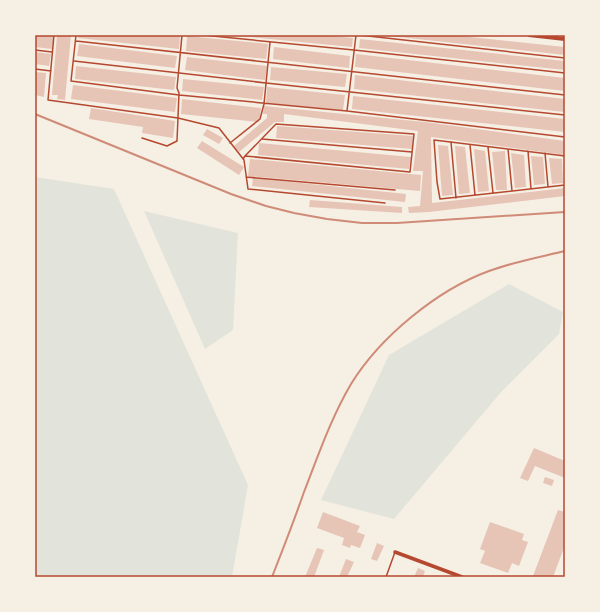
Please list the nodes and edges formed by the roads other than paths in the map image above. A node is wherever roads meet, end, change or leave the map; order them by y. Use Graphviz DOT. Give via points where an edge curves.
graph roads {
  1 [pos="54,35"];
  2 [pos="76,35"];
  3 [pos="182,35"];
  4 [pos="202,35"];
  5 [pos="356,35"];
  6 [pos="359,35"];
  7 [pos="529,35"];
  8 [pos="565,39"];
  9 [pos="76,40"];
  10 [pos="270,42"];
  11 [pos="35,50"];
  12 [pos="354,50"];
  13 [pos="52,52"];
  14 [pos="180,53"];
  15 [pos="565,58"];
  16 [pos="73,60"];
  17 [pos="268,62"];
  18 [pos="35,69"];
  19 [pos="51,71"];
  20 [pos="352,71"];
  21 [pos="178,73"];
  22 [pos="565,74"];
  23 [pos="266,83"];
  24 [pos="349,91"];
  25 [pos="179,95"];
  26 [pos="565,95"];
  27 [pos="264,104"];
  28 [pos="347,112"];
  29 [pos="565,115"];
  30 [pos="178,118"];
  31 [pos="565,137"];
  32 [pos="142,138"];
  33 [pos="262,139"];
  34 [pos="451,142"];
  35 [pos="230,143"];
  36 [pos="470,144"];
  37 [pos="488,147"];
  38 [pos="508,149"];
  39 [pos="528,151"];
  40 [pos="412,152"];
  41 [pos="546,153"];
  42 [pos="245,156"];
  43 [pos="565,156"];
  44 [pos="242,159"];
  45 [pos="246,177"];
  46 [pos="565,185"];
  47 [pos="548,187"];
  48 [pos="531,189"];
  49 [pos="395,190"];
  50 [pos="512,191"];
  51 [pos="493,193"];
  52 [pos="476,195"];
  53 [pos="456,198"];
  54 [pos="385,203"];
  55 [pos="395,552"];
  56 [pos="386,577"];
  57 [pos="462,577"];
  1 -- 13 [label="lane"];
  2 -- 9 [label="lane"];
  3 -- 14 [label="lane"];
  4 -- 10 [label="lane"];
  5 -- 12 [label="lane"];
  6 -- 15 [label="lane"];
  7 -- 8 [label="street"];
  9 -- 14 [label="lane"];
  9 -- 16 [label="lane"];
  10 -- 12 [label="lane"];
  10 -- 17 [label="lane"];
  11 -- 13 [label="lane"];
  12 -- 20 [label="lane"];
  12 -- 22 [label="lane"];
  13 -- 19 [label="lane"];
  14 -- 17 [label="lane"];
  14 -- 21 [label="lane"];
  16 -- 21 [label="lane"];
  16 -- 25 [label="lane" via="71,81"];
  17 -- 20 [label="lane"];
  17 -- 23 [label="lane"];
  18 -- 19 [label="lane"];
  19 -- 30 [label="lane" via="48,100"];
  20 -- 24 [label="lane"];
  20 -- 26 [label="lane"];
  21 -- 23 [label="lane"];
  21 -- 25 [label="lane"];
  23 -- 24 [label="lane"];
  23 -- 27 [label="lane"];
  24 -- 28 [label="lane"];
  24 -- 29 [label="lane"];
  25 -- 27 [label="lane"];
  25 -- 30 [label="lane"];
  27 -- 28 [label="lane"];
  27 -- 35 [label="lane" via="260,119"];
  28 -- 31 [label="lane"];
  30 -- 32 [label="lane" via="177,142 167,146"];
  30 -- 35 [label="lane" via="219,128"];
  33 -- 40 [label="lane"];
  33 -- 40 [label="lane" via="276,124 414,134"];
  33 -- 42 [label="lane"];
  34 -- 36 [label="lane"];
  34 -- 53 [label="lane"];
  34 -- 53 [label="lane" via="434,140 437,182 440,199"];
  35 -- 44 [label="lane"];
  36 -- 37 [label="lane"];
  36 -- 52 [label="lane"];
  37 -- 38 [label="lane"];
  37 -- 51 [label="lane"];
  38 -- 39 [label="lane"];
  38 -- 50 [label="lane"];
  39 -- 41 [label="lane"];
  39 -- 48 [label="lane"];
  40 -- 42 [label="lane" via="410,172"];
  41 -- 43 [label="lane"];
  41 -- 47 [label="lane"];
  42 -- 44 [label="lane"];
  44 -- 45 [label="lane"];
  45 -- 49 [label="lane"];
  45 -- 54 [label="lane" via="248,189"];
  46 -- 47 [label="lane"];
  47 -- 48 [label="lane"];
  48 -- 50 [label="lane"];
  50 -- 51 [label="lane"];
  51 -- 52 [label="lane"];
  52 -- 53 [label="lane"];
  55 -- 56 [label="lane"];
  55 -- 57 [label="street"];
}
